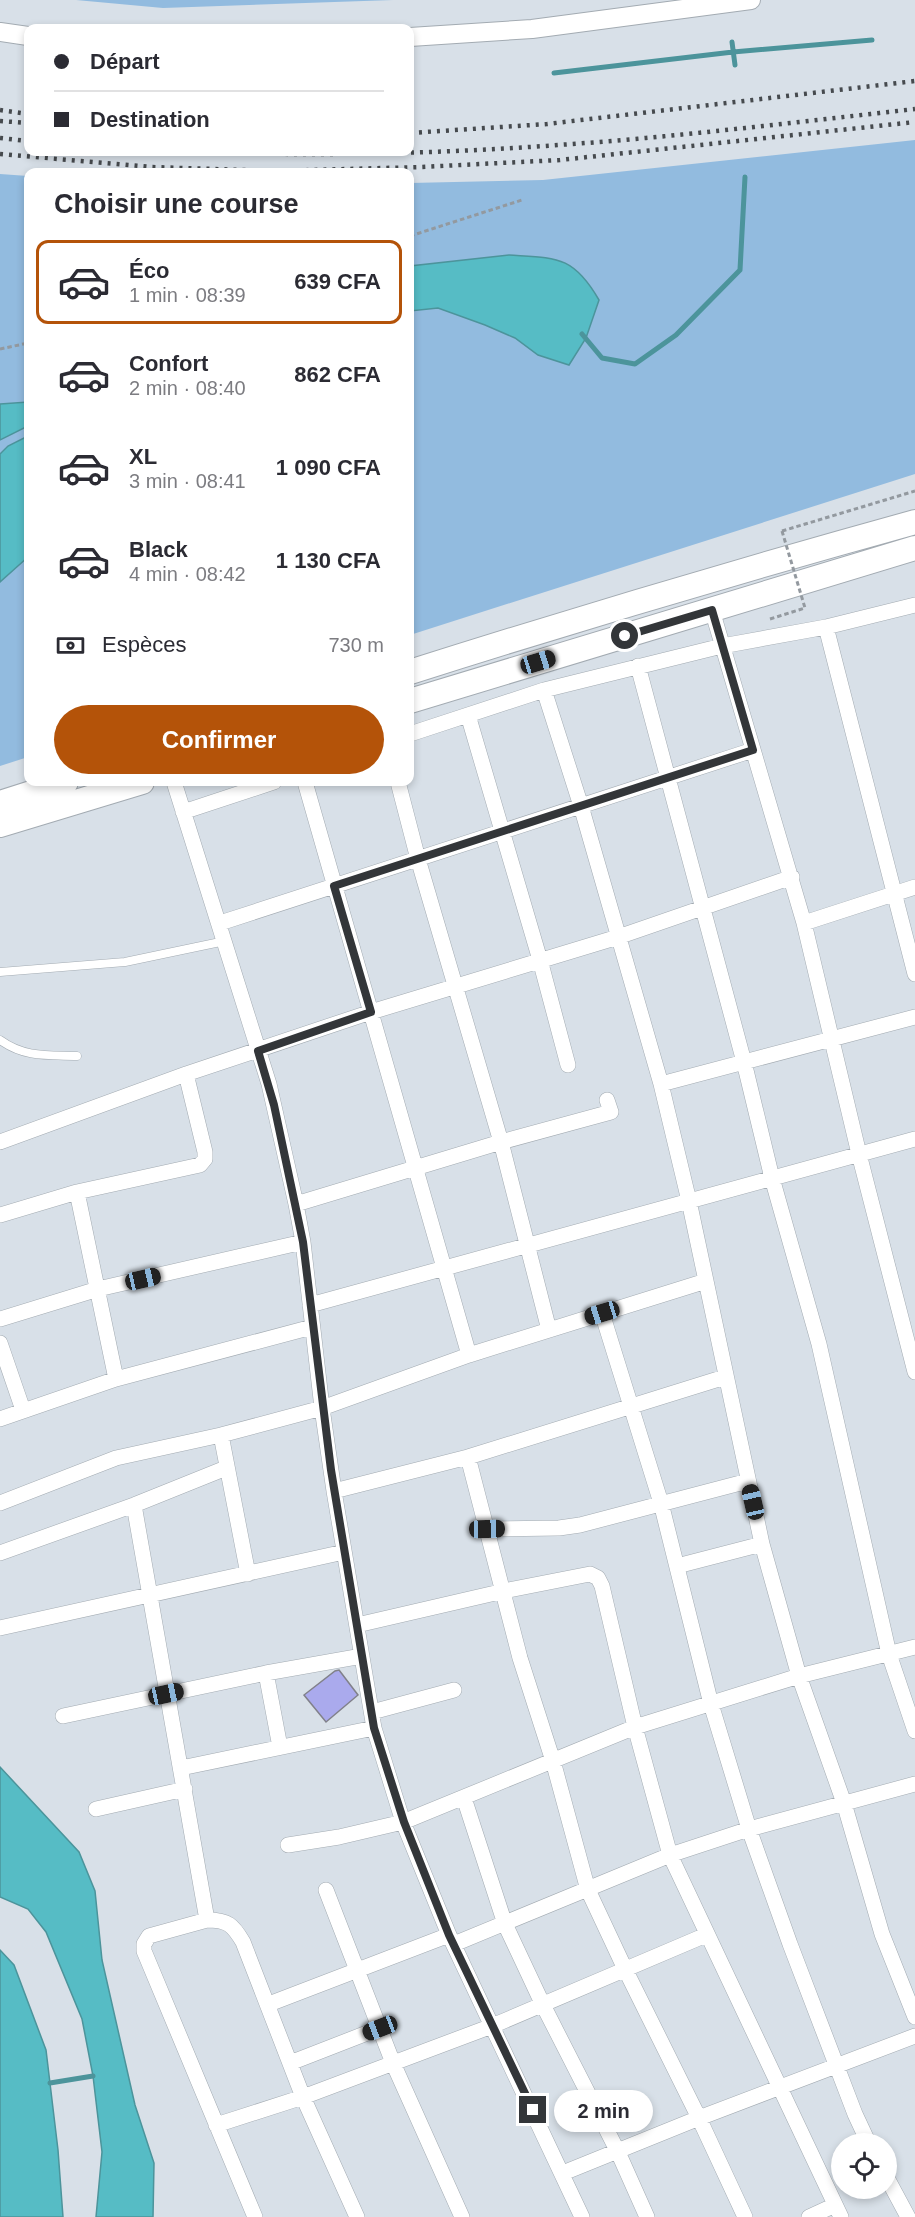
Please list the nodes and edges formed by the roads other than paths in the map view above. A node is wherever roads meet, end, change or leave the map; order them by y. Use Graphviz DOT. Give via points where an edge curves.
graph roads {
  1 [pos="751,0"];
  2 [pos="0,32"];
  3 [pos="24,35"];
  4 [pos="414,37"];
  5 [pos="915,522"];
  6 [pos="915,548"];
  7 [pos="915,605"];
  8 [pos="712,610"];
  9 [pos="826,627"];
  10 [pos="722,646"];
  11 [pos="638,666"];
  12 [pos="414,671"];
  13 [pos="544,690"];
  14 [pos="414,700"];
  15 [pos="468,715"];
  16 [pos="414,733"];
  17 [pos="753,750"];
  18 [pos="666,777"];
  19 [pos="53,786"];
  20 [pos="129,786"];
  21 [pos="175,786"];
  22 [pos="262,786"];
  23 [pos="306,786"];
  24 [pos="399,786"];
  25 [pos="0,803"];
  26 [pos="581,806"];
  27 [pos="183,812"];
  28 [pos="0,825"];
  29 [pos="502,831"];
  30 [pos="418,859"];
  31 [pos="792,877"];
  32 [pos="334,886"];
  33 [pos="915,887"];
  34 [pos="895,895"];
  35 [pos="703,908"];
  36 [pos="804,922"];
  37 [pos="220,923"];
  38 [pos="618,937"];
  39 [pos="225,941"];
  40 [pos="540,960"];
  41 [pos="0,972"];
  42 [pos="915,974"];
  43 [pos="456,986"];
  44 [pos="371,1012"];
  45 [pos="915,1017"];
  46 [pos="832,1038"];
  47 [pos="0,1040"];
  48 [pos="258,1051"];
  49 [pos="77,1056"];
  50 [pos="744,1062"];
  51 [pos="568,1065"];
  52 [pos="186,1074"];
  53 [pos="661,1084"];
  54 [pos="608,1100"];
  55 [pos="915,1139"];
  56 [pos="0,1142"];
  57 [pos="501,1142"];
  58 [pos="859,1154"];
  59 [pos="415,1168"];
  60 [pos="772,1178"];
  61 [pos="77,1192"];
  62 [pos="689,1201"];
  63 [pos="296,1204"];
  64 [pos="0,1215"];
  65 [pos="303,1242"];
  66 [pos="527,1245"];
  67 [pos="443,1268"];
  68 [pos="706,1281"];
  69 [pos="98,1289"];
  70 [pos="310,1305"];
  71 [pos="602,1313"];
  72 [pos="0,1319"];
  73 [pos="312,1327"];
  74 [pos="549,1330"];
  75 [pos="0,1343"];
  76 [pos="470,1355"];
  77 [pos="915,1372"];
  78 [pos="725,1377"];
  79 [pos="116,1379"];
  80 [pos="631,1407"];
  81 [pos="322,1408"];
  82 [pos="23,1410"];
  83 [pos="0,1419"];
  84 [pos="221,1435"];
  85 [pos="468,1457"];
  86 [pos="226,1468"];
  87 [pos="748,1481"];
  88 [pos="334,1491"];
  89 [pos="0,1503"];
  90 [pos="661,1503"];
  91 [pos="134,1505"];
  92 [pos="487,1529"];
  93 [pos="762,1544"];
  94 [pos="344,1552"];
  95 [pos="0,1553"];
  96 [pos="677,1566"];
  97 [pos="248,1574"];
  98 [pos="504,1591"];
  99 [pos="151,1596"];
  100 [pos="357,1624"];
  101 [pos="0,1628"];
  102 [pos="915,1647"];
  103 [pos="889,1654"];
  104 [pos="362,1656"];
  105 [pos="266,1673"];
  106 [pos="799,1676"];
  107 [pos="454,1690"];
  108 [pos="166,1694"];
  109 [pos="711,1704"];
  110 [pos="372,1712"];
  111 [pos="63,1716"];
  112 [pos="634,1727"];
  113 [pos="374,1728"];
  114 [pos="915,1731"];
  115 [pos="280,1747"];
  116 [pos="553,1761"];
  117 [pos="181,1768"];
  118 [pos="915,1784"];
  119 [pos="185,1789"];
  120 [pos="464,1798"];
  121 [pos="844,1803"];
  122 [pos="96,1809"];
  123 [pos="404,1822"];
  124 [pos="749,1829"];
  125 [pos="288,1845"];
  126 [pos="670,1856"];
  127 [pos="326,1890"];
  128 [pos="588,1890"];
  129 [pos="207,1920"];
  130 [pos="506,1924"];
  131 [pos="706,1935"];
  132 [pos="452,1940"];
  133 [pos="625,1969"];
  134 [pos="358,1970"];
  135 [pos="269,2004"];
  136 [pos="543,2005"];
  137 [pos="915,2017"];
  138 [pos="492,2026"];
  139 [pos="380,2028"];
  140 [pos="915,2036"];
  141 [pos="290,2063"];
  142 [pos="393,2063"];
  143 [pos="836,2066"];
  144 [pos="780,2088"];
  145 [pos="303,2097"];
  146 [pos="699,2118"];
  147 [pos="216,2125"];
  148 [pos="864,2133"];
  149 [pos="618,2152"];
  150 [pos="563,2173"];
  151 [pos="897,2196"];
  152 [pos="838,2211"];
  153 [pos="255,2217"];
  154 [pos="357,2217"];
  155 [pos="462,2217"];
  156 [pos="582,2217"];
  157 [pos="647,2217"];
  158 [pos="745,2217"];
  159 [pos="809,2217"];
  160 [pos="908,2217"];
  1 -- 4 [label="street" via="532,29"];
  2 -- 3 [label="street"];
  5 -- 12 [label="highway" via="579,618"];
  6 -- 8 [label="highway"];
  7 -- 9 [label="street"];
  8 -- 10 [label="street"];
  8 -- 14 [label="highway"];
  9 -- 10 [label="street"];
  9 -- 34 [label="street"];
  10 -- 11 [label="street"];
  10 -- 17 [label="street"];
  11 -- 13 [label="street"];
  11 -- 18 [label="street"];
  13 -- 15 [label="street"];
  13 -- 26 [label="street"];
  15 -- 16 [label="street"];
  15 -- 29 [label="street"];
  17 -- 18 [label="street"];
  17 -- 31 [label="street"];
  18 -- 26 [label="street"];
  18 -- 35 [label="street"];
  19 -- 25 [label="highway"];
  20 -- 28 [label="highway"];
  21 -- 27 [label="street"];
  22 -- 27 [label="street"];
  23 -- 32 [label="street"];
  24 -- 30 [label="street"];
  26 -- 29 [label="street"];
  26 -- 38 [label="street"];
  27 -- 37 [label="street"];
  29 -- 30 [label="street"];
  29 -- 40 [label="street"];
  30 -- 32 [label="street"];
  30 -- 43 [label="street"];
  31 -- 35 [label="street"];
  31 -- 36 [label="street"];
  32 -- 37 [label="street"];
  32 -- 44 [label="street"];
  33 -- 34 [label="street"];
  34 -- 36 [label="street"];
  34 -- 42 [label="street"];
  35 -- 38 [label="street"];
  35 -- 50 [label="street"];
  36 -- 46 [label="street"];
  37 -- 39 [label="street"];
  38 -- 40 [label="street"];
  38 -- 53 [label="street"];
  39 -- 41 [label="lane" via="126,962"];
  39 -- 48 [label="street"];
  40 -- 43 [label="street"];
  40 -- 51 [label="street"];
  43 -- 44 [label="street"];
  43 -- 57 [label="street"];
  44 -- 48 [label="street"];
  44 -- 59 [label="street"];
  45 -- 46 [label="street"];
  46 -- 50 [label="street"];
  46 -- 58 [label="street"];
  47 -- 49 [label="lane" via="28,1054"];
  48 -- 52 [label="street"];
  48 -- 63 [label="street"];
  50 -- 53 [label="street"];
  50 -- 60 [label="street"];
  52 -- 56 [label="street"];
  52 -- 61 [label="street" via="205,1160 200,1165"];
  53 -- 62 [label="street"];
  54 -- 57 [label="street" via="610,1112"];
  55 -- 58 [label="street"];
  57 -- 59 [label="street"];
  57 -- 66 [label="street"];
  58 -- 60 [label="street"];
  58 -- 77 [label="street"];
  59 -- 63 [label="street"];
  59 -- 67 [label="street"];
  60 -- 62 [label="street"];
  60 -- 103 [label="street" via="819,1344"];
  61 -- 64 [label="street"];
  61 -- 69 [label="street"];
  62 -- 66 [label="street"];
  62 -- 68 [label="street"];
  63 -- 65 [label="street"];
  65 -- 69 [label="street"];
  65 -- 70 [label="street"];
  66 -- 67 [label="street"];
  66 -- 74 [label="street"];
  67 -- 70 [label="street"];
  67 -- 76 [label="street"];
  68 -- 71 [label="street"];
  68 -- 78 [label="street"];
  69 -- 72 [label="street"];
  69 -- 79 [label="street"];
  70 -- 73 [label="street"];
  71 -- 74 [label="street"];
  71 -- 80 [label="street"];
  73 -- 79 [label="street"];
  73 -- 81 [label="street"];
  74 -- 76 [label="street"];
  75 -- 82 [label="street"];
  76 -- 81 [label="street"];
  78 -- 80 [label="street"];
  78 -- 87 [label="street"];
  79 -- 82 [label="street"];
  80 -- 85 [label="street"];
  80 -- 90 [label="street"];
  81 -- 84 [label="street"];
  81 -- 88 [label="street"];
  82 -- 83 [label="street"];
  84 -- 86 [label="street"];
  84 -- 89 [label="street" via="116,1458"];
  85 -- 88 [label="street"];
  85 -- 92 [label="street"];
  86 -- 91 [label="street"];
  86 -- 97 [label="street"];
  87 -- 90 [label="street"];
  87 -- 93 [label="street"];
  88 -- 94 [label="street"];
  90 -- 92 [label="street" via="560,1528"];
  90 -- 96 [label="street"];
  91 -- 95 [label="street"];
  91 -- 99 [label="street"];
  92 -- 98 [label="street"];
  93 -- 96 [label="street"];
  93 -- 106 [label="street"];
  94 -- 97 [label="street"];
  94 -- 100 [label="street"];
  96 -- 109 [label="street"];
  97 -- 99 [label="street"];
  98 -- 100 [label="street"];
  98 -- 112 [label="street" via="590,1574 598,1578"];
  98 -- 116 [label="street" via="520,1658"];
  99 -- 101 [label="street"];
  99 -- 108 [label="street"];
  100 -- 104 [label="street"];
  102 -- 103 [label="street"];
  103 -- 106 [label="street"];
  103 -- 114 [label="street"];
  104 -- 105 [label="street"];
  104 -- 110 [label="street"];
  105 -- 108 [label="street"];
  105 -- 115 [label="street"];
  106 -- 109 [label="street"];
  106 -- 121 [label="street"];
  107 -- 110 [label="street"];
  108 -- 111 [label="street"];
  108 -- 117 [label="street"];
  109 -- 112 [label="street"];
  109 -- 124 [label="street"];
  110 -- 113 [label="street"];
  112 -- 116 [label="street"];
  112 -- 126 [label="street"];
  113 -- 115 [label="street"];
  113 -- 123 [label="street"];
  115 -- 117 [label="street"];
  116 -- 120 [label="street"];
  116 -- 128 [label="street"];
  117 -- 119 [label="street"];
  118 -- 121 [label="street"];
  119 -- 122 [label="street"];
  119 -- 129 [label="street"];
  120 -- 123 [label="street"];
  120 -- 130 [label="street"];
  121 -- 124 [label="street"];
  121 -- 137 [label="street" via="882,1934"];
  123 -- 125 [label="street"];
  123 -- 132 [label="street"];
  124 -- 126 [label="street"];
  124 -- 143 [label="street"];
  126 -- 128 [label="street"];
  126 -- 131 [label="street"];
  127 -- 134 [label="street"];
  128 -- 130 [label="street"];
  128 -- 133 [label="street"];
  129 -- 135 [label="street" via="221,1920 236,1930"];
  129 -- 147 [label="street" via="149,1936 144,1951"];
  130 -- 132 [label="street"];
  130 -- 136 [label="street"];
  131 -- 133 [label="street"];
  131 -- 144 [label="street"];
  132 -- 134 [label="street"];
  132 -- 138 [label="street"];
  133 -- 136 [label="street"];
  133 -- 146 [label="street"];
  134 -- 135 [label="street"];
  134 -- 139 [label="street"];
  135 -- 141 [label="street"];
  136 -- 138 [label="street"];
  136 -- 149 [label="street"];
  138 -- 142 [label="street"];
  138 -- 150 [label="street"];
  139 -- 141 [label="street"];
  139 -- 142 [label="street"];
  140 -- 143 [label="street"];
  141 -- 145 [label="street"];
  142 -- 145 [label="street"];
  142 -- 155 [label="street"];
  143 -- 144 [label="street"];
  143 -- 148 [label="street"];
  144 -- 146 [label="street"];
  144 -- 152 [label="street"];
  145 -- 147 [label="street"];
  145 -- 154 [label="street"];
  146 -- 149 [label="street"];
  146 -- 158 [label="street"];
  147 -- 153 [label="street"];
  149 -- 150 [label="street"];
  149 -- 157 [label="street"];
  150 -- 156 [label="street"];
  151 -- 160 [label="street"];
  152 -- 159 [label="street"];
}
